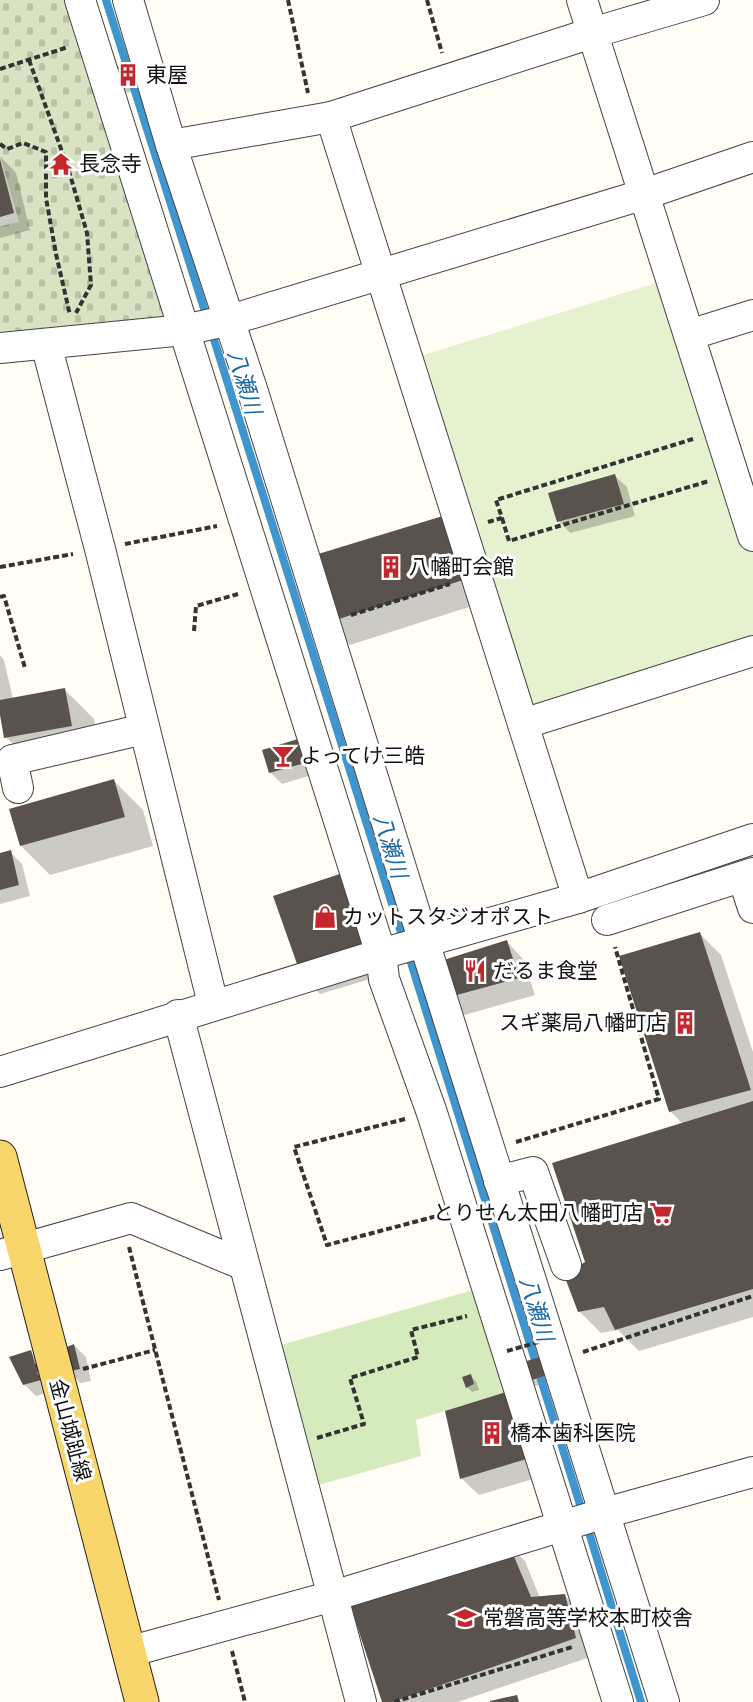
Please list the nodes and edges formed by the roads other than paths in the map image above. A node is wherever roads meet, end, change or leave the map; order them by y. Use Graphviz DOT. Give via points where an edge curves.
graph roads {
  1 [pos="80,0"];
  2 [pos="129,0"];
  3 [pos="582,0"];
  4 [pos="704,0"];
  5 [pos="592,33"];
  6 [pos="323,118"];
  7 [pos="171,145"];
  8 [pos="753,157"];
  9 [pos="645,194"];
  10 [pos="381,276"];
  11 [pos="753,315"];
  12 [pos="230,320"];
  13 [pos="184,330"];
  14 [pos="689,335"];
  15 [pos="46,344"];
  16 [pos="0,348"];
  17 [pos="742,484"];
  18 [pos="753,536"];
  19 [pos="753,651"];
  20 [pos="523,724"];
  21 [pos="144,729"];
  22 [pos="18,789"];
  23 [pos="753,839"];
  24 [pos="670,867"];
  25 [pos="748,875"];
  26 [pos="681,897"];
  27 [pos="578,898"];
  28 [pos="753,908"];
  29 [pos="607,920"];
  30 [pos="424,941"];
  31 [pos="381,954"];
  32 [pos="213,1004"];
  33 [pos="178,1015"];
  34 [pos="0,1072"];
  35 [pos="0,1157"];
  36 [pos="500,1181"];
  37 [pos="12,1252"];
  38 [pos="244,1265"];
  39 [pos="566,1265"];
  40 [pos="753,1472"];
  41 [pos="605,1514"];
  42 [pos="563,1526"];
  43 [pos="333,1596"];
  44 [pos="128,1652"];
  45 [pos="142,1702"];
  46 [pos="361,1702"];
  47 [pos="618,1702"];
  48 [pos="664,1702"];
  1 -- 13 [label="street"];
  2 -- 7 [label="street"];
  3 -- 5 [label="street"];
  4 -- 5 [label="street"];
  5 -- 6 [label="street"];
  5 -- 9 [label="street"];
  6 -- 7 [label="street"];
  6 -- 10 [label="street"];
  7 -- 12 [label="street"];
  8 -- 9 [label="street"];
  9 -- 10 [label="street"];
  9 -- 14 [label="street"];
  10 -- 12 [label="street"];
  10 -- 20 [label="street"];
  11 -- 14 [label="street"];
  12 -- 13 [label="street"];
  12 -- 30 [label="street"];
  13 -- 15 [label="street"];
  13 -- 31 [label="street"];
  14 -- 17 [label="street"];
  15 -- 16 [label="street"];
  15 -- 21 [label="street"];
  17 -- 18 [label="street"];
  19 -- 20 [label="street"];
  20 -- 27 [label="street"];
  21 -- 22 [label="street" via="12,760"];
  21 -- 32 [label="street"];
  23 -- 24 [label="street"];
  24 -- 26 [label="street"];
  24 -- 27 [label="street"];
  25 -- 26 [label="street"];
  25 -- 28 [label="street"];
  26 -- 29 [label="street"];
  27 -- 30 [label="street"];
  30 -- 31 [label="street"];
  30 -- 36 [label="street"];
  31 -- 32 [label="street"];
  31 -- 42 [label="street" via="384,979 432,1113"];
  32 -- 33 [label="street"];
  33 -- 34 [label="street"];
  33 -- 38 [label="street"];
  35 -- 37 [label="main road, 金山城趾線"];
  36 -- 39 [label="street" via="533,1172"];
  36 -- 41 [label="street" via="552,1360"];
  37 -- 38 [label="street" via="131,1218"];
  37 -- 44 [label="main road, 金山城趾線" via="56,1375"];
  38 -- 43 [label="street"];
  40 -- 41 [label="street"];
  41 -- 42 [label="street"];
  41 -- 48 [label="street"];
  42 -- 43 [label="street"];
  42 -- 47 [label="street"];
  43 -- 44 [label="street"];
  43 -- 46 [label="street"];
  44 -- 45 [label="main road, 金山城趾線"];
}
